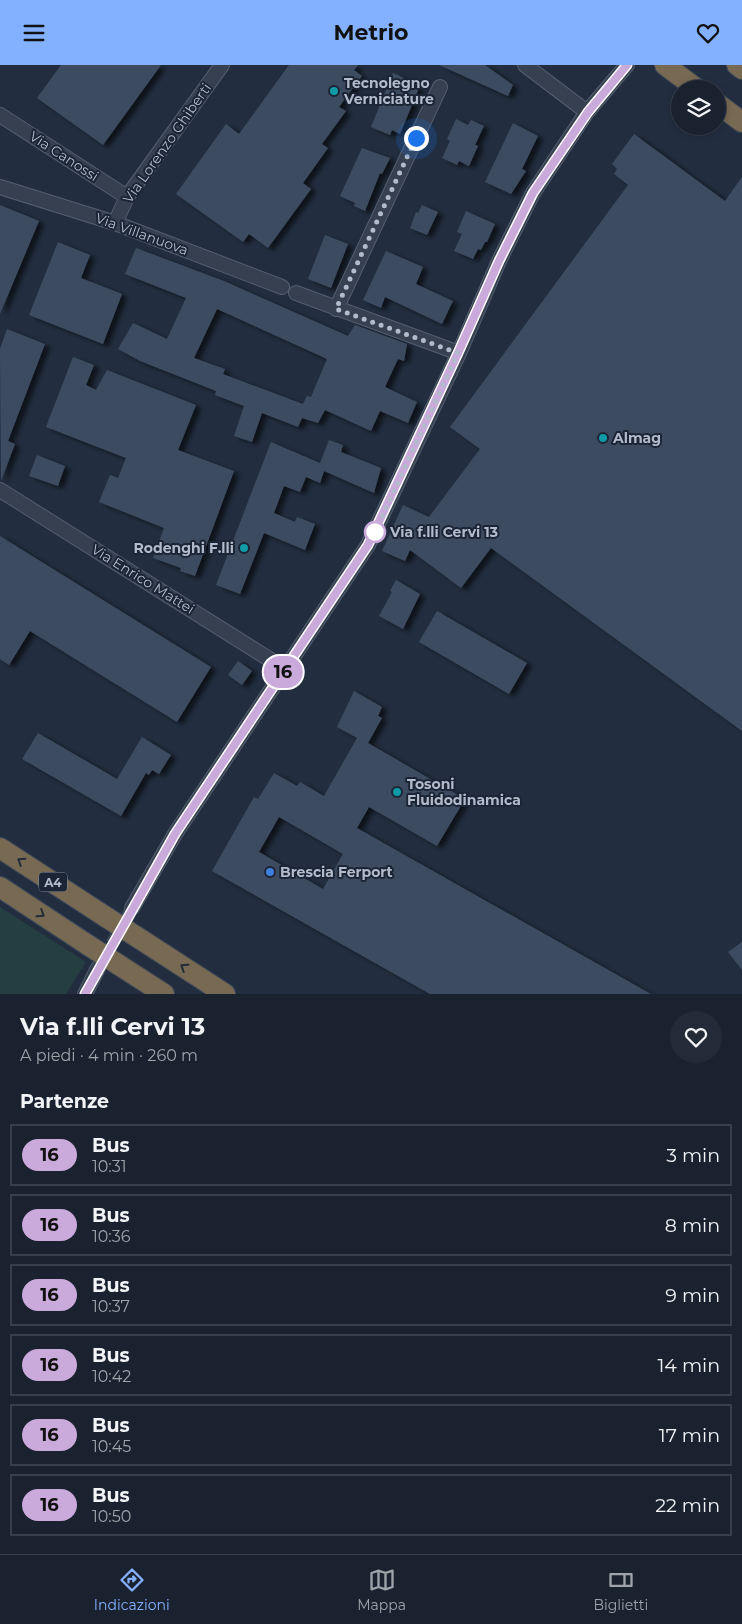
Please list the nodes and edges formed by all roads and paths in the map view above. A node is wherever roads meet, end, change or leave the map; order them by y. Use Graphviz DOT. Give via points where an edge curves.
graph roads {
  1 [pos="222,65"];
  2 [pos="525,65"];
  3 [pos="627,65"];
  4 [pos="665,65"];
  5 [pos="737,65"];
  6 [pos="742,69"];
  7 [pos="685,80"];
  8 [pos="440,87"];
  9 [pos="726,110"];
  10 [pos="588,112"];
  11 [pos="0,115"];
  12 [pos="742,122"];
  13 [pos="0,187"];
  14 [pos="127,197"];
  15 [pos="115,223"];
  16 [pos="282,287"];
  17 [pos="296,293"];
  18 [pos="336,309"];
  19 [pos="458,353"];
  20 [pos="0,490"];
  21 [pos="285,669"];
  22 [pos="0,848"];
  23 [pos="0,887"];
  24 [pos="132,908"];
  25 [pos="98,968"];
  26 [pos="85,994"];
  27 [pos="164,994"];
  28 [pos="225,994"];
  1 -- 14 [label="street, Via Lorenzo Ghiberti"];
  2 -- 10 [label="street"];
  3 -- 10 [label="street"];
  4 -- 7 [label="highway"];
  5 -- 6 [label="highway"];
  8 -- 18 [label="street"];
  9 -- 12 [label="highway"];
  10 -- 19 [label="street" via="533,193"];
  11 -- 14 [label="street, Via Canossi"];
  13 -- 15 [label="street, Via Villanuova"];
  14 -- 15 [label="street, Via Lorenzo Ghiberti"];
  15 -- 16 [label="street, Via Villanuova"];
  17 -- 18 [label="street"];
  18 -- 19 [label="street"];
  19 -- 21 [label="street" via="378,527"];
  20 -- 21 [label="street, Via Enrico Mattei"];
  21 -- 24 [label="street" via="175,834"];
  28 -- 22 [label="highway, A4, one-way, bridge"];
  23 -- 27 [label="highway, A4, one-way, bridge"];
  25 -- 26 [label="street"];
}
